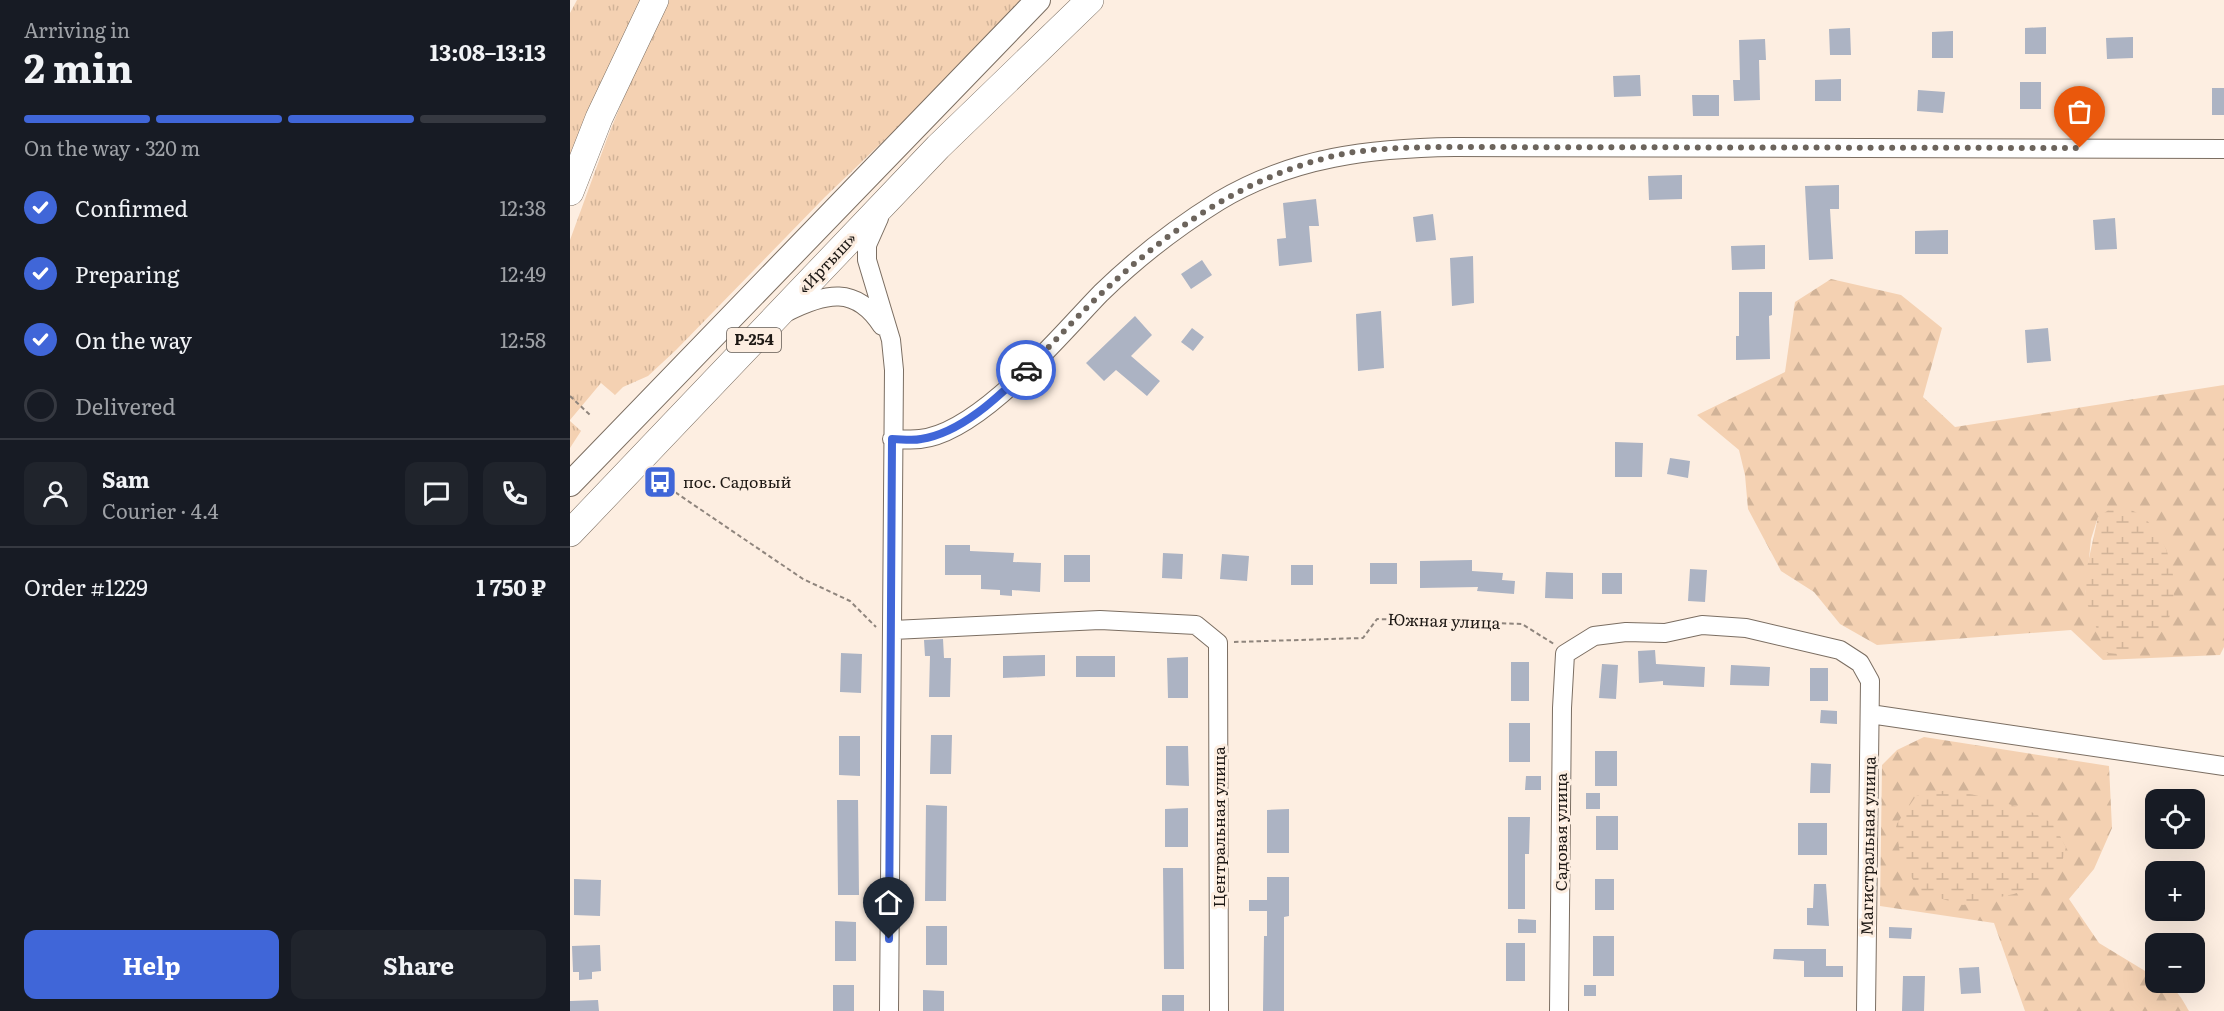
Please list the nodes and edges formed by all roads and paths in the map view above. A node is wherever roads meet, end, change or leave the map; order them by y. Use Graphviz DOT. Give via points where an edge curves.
graph roads {
  1 [pos="655,0"];
  2 [pos="1038,0"];
  3 [pos="1076,0"];
  4 [pos="1090,0"];
  5 [pos="599,118"];
  6 [pos="938,147"];
  7 [pos="2224,149"];
  8 [pos="570,180"];
  9 [pos="570,192"];
  10 [pos="894,192"];
  11 [pos="777,317"];
  12 [pos="891,340"];
  13 [pos="570,396"];
  14 [pos="590,415"];
  15 [pos="892,439"];
  16 [pos="570,484"];
  17 [pos="663,484"];
  18 [pos="570,533"];
  19 [pos="893,630"];
  20 [pos="1218,643"];
  21 [pos="1565,654"];
  22 [pos="1870,714"];
  23 [pos="2224,766"];
  24 [pos="889,1011"];
  25 [pos="1219,1011"];
  26 [pos="1559,1011"];
  27 [pos="1866,1011"];
  1 -- 5 [label="highway"];
  2 -- 16 [label="main road"];
  3 -- 6 [label="main road"];
  4 -- 6 [label="highway, «Иртыш» / Р-254"];
  5 -- 8 [label="main road"];
  5 -- 9 [label="highway"];
  6 -- 10 [label="highway, «Иртыш» / Р-254"];
  7 -- 15 [label="street" via="1406,147 1328,157 1258,182 1181,227 1103,292 1044,353 975,414 921,439"];
  10 -- 11 [label="highway, «Иртыш» / Р-254"];
  10 -- 12 [label="street" via="867,245 867,260"];
  11 -- 12 [label="street" via="813,299 847,297 873,312"];
  11 -- 18 [label="highway, «Иртыш» / Р-254"];
  12 -- 15 [label="street"];
  13 -- 14 [label="path"];
  15 -- 19 [label="street"];
  17 -- 19 [label="path" via="803,579 850,601 877,627"];
  19 -- 20 [label="street" via="1100,620 1196,625"];
  19 -- 24 [label="street"];
  20 -- 21 [label="path, Южная улица" via="1363,638 1377,618 1522,624 1547,637"];
  20 -- 25 [label="street, Центральная улица"];
  21 -- 22 [label="street, Магистральная улица" via="1594,636 1665,633 1702,625 1746,628 1840,650 1860,663 1870,681"];
  21 -- 26 [label="street, Садовая улица"];
  22 -- 23 [label="street"];
  22 -- 27 [label="street, Магистральная улица"];
}
